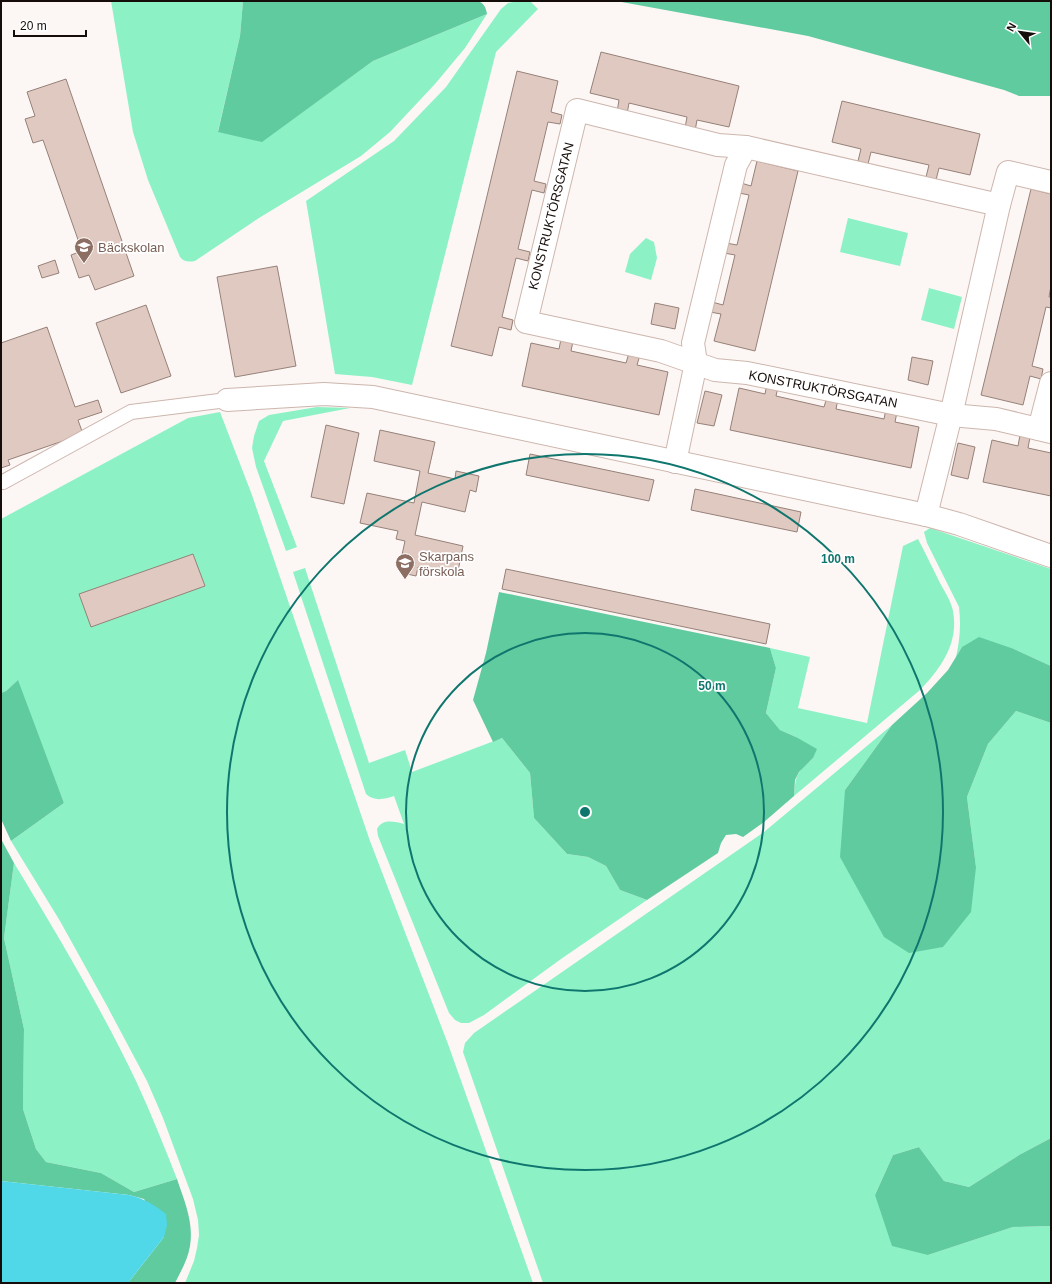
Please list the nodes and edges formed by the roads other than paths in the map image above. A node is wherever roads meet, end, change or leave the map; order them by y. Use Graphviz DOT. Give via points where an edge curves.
graph roads {
  1 [pos="746,147"];
  2 [pos="1051,182"];
  3 [pos="999,205"];
  4 [pos="696,363"];
  5 [pos="1051,383"];
  6 [pos="227,400"];
  7 [pos="952,415"];
  8 [pos="1045,430"];
  9 [pos="675,462"];
  10 [pos="3,482"];
  11 [pos="926,515"];
  12 [pos="1051,556"];
  1 -- 3 [label="street, KONSTRUKTÖRSGATAN"];
  1 -- 4 [label="street" via="736,165 695,336"];
  1 -- 4 [label="street, KONSTRUKTÖRSGATAN" via="718,145 577,110 526,322 661,351"];
  2 -- 3 [label="street" via="1008,172"];
  3 -- 7 [label="street"];
  4 -- 7 [label="street, KONSTRUKTÖRSGATAN" via="716,370 747,373"];
  4 -- 9 [label="street"];
  5 -- 8 [label="street, KONSTRUKTÖRSGATAN"];
  6 -- 9 [label="street" via="324,394 372,397"];
  6 -- 10 [label="lane" via="131,412"];
  7 -- 8 [label="street, KONSTRUKTÖRSGATAN" via="996,419"];
  7 -- 11 [label="street"];
  9 -- 11 [label="street"];
  11 -- 12 [label="street"];
}
